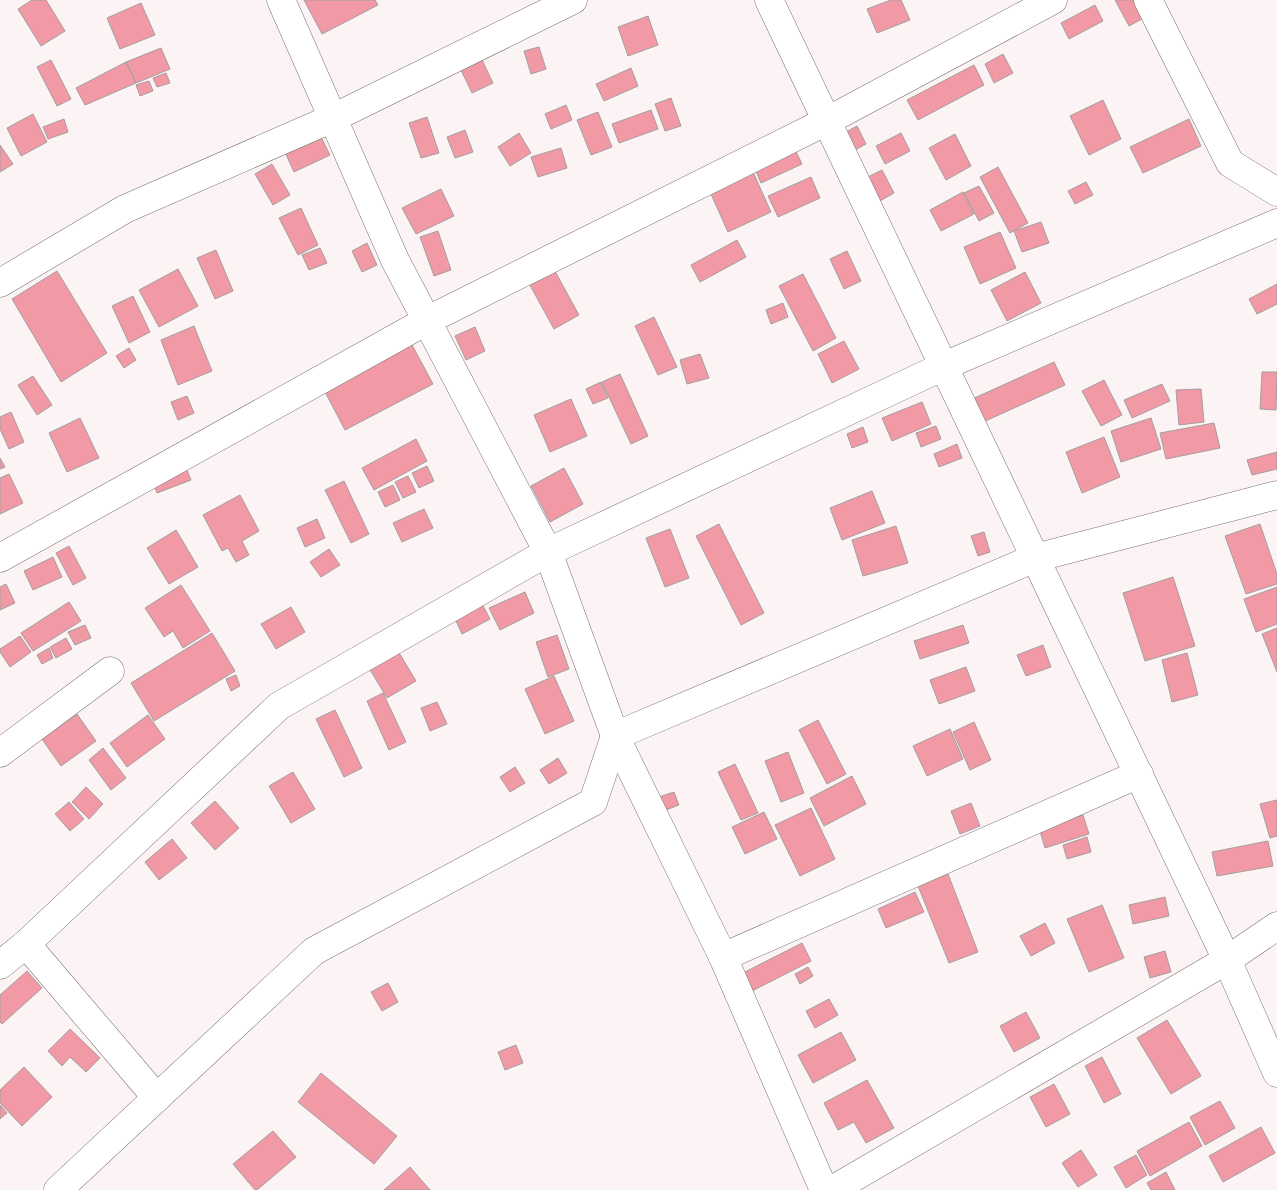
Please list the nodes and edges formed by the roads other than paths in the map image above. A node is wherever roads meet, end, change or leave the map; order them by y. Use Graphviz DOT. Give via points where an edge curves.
graph roads {
  1 [pos="281,0"];
  2 [pos="573,0"];
  3 [pos="769,0"];
  4 [pos="1053,0"];
  5 [pos="1148,0"];
  6 [pos="333,118"];
  7 [pos="826,121"];
  8 [pos="1277,192"];
  9 [pos="1277,223"];
  10 [pos="0,283"];
  11 [pos="428,320"];
  12 [pos="944,366"];
  13 [pos="1277,494"];
  14 [pos="548,552"];
  15 [pos="0,558"];
  16 [pos="1036,558"];
  17 [pos="110,671"];
  18 [pos="615,736"];
  19 [pos="1,751"];
  20 [pos="1139,774"];
  21 [pos="1277,926"];
  22 [pos="26,944"];
  23 [pos="723,957"];
  24 [pos="1227,960"];
  25 [pos="0,965"];
  26 [pos="1277,1073"];
  27 [pos="157,1098"];
  28 [pos="58,1190"];
  29 [pos="824,1190"];
  30 [pos="832,1190"];
  1 -- 6 [label="street"];
  2 -- 6 [label="street"];
  3 -- 7 [label="street"];
  4 -- 7 [label="street"];
  5 -- 8 [label="street" via="1230,163"];
  6 -- 10 [label="street" via="125,209"];
  6 -- 11 [label="street" via="395,260"];
  7 -- 11 [label="street"];
  7 -- 12 [label="street"];
  9 -- 12 [label="street"];
  11 -- 14 [label="street"];
  11 -- 15 [label="street"];
  12 -- 14 [label="street"];
  12 -- 16 [label="street"];
  13 -- 16 [label="street"];
  14 -- 18 [label="street"];
  14 -- 22 [label="street" via="279,706"];
  16 -- 18 [label="street"];
  16 -- 20 [label="street"];
  17 -- 19 [label="street"];
  18 -- 23 [label="street"];
  18 -- 27 [label="street" via="593,802 314,951"];
  20 -- 23 [label="street"];
  20 -- 24 [label="street"];
  21 -- 24 [label="street"];
  22 -- 25 [label="street"];
  22 -- 27 [label="street"];
  23 -- 29 [label="street"];
  24 -- 26 [label="street"];
  24 -- 30 [label="street"];
  27 -- 28 [label="street"];
}
